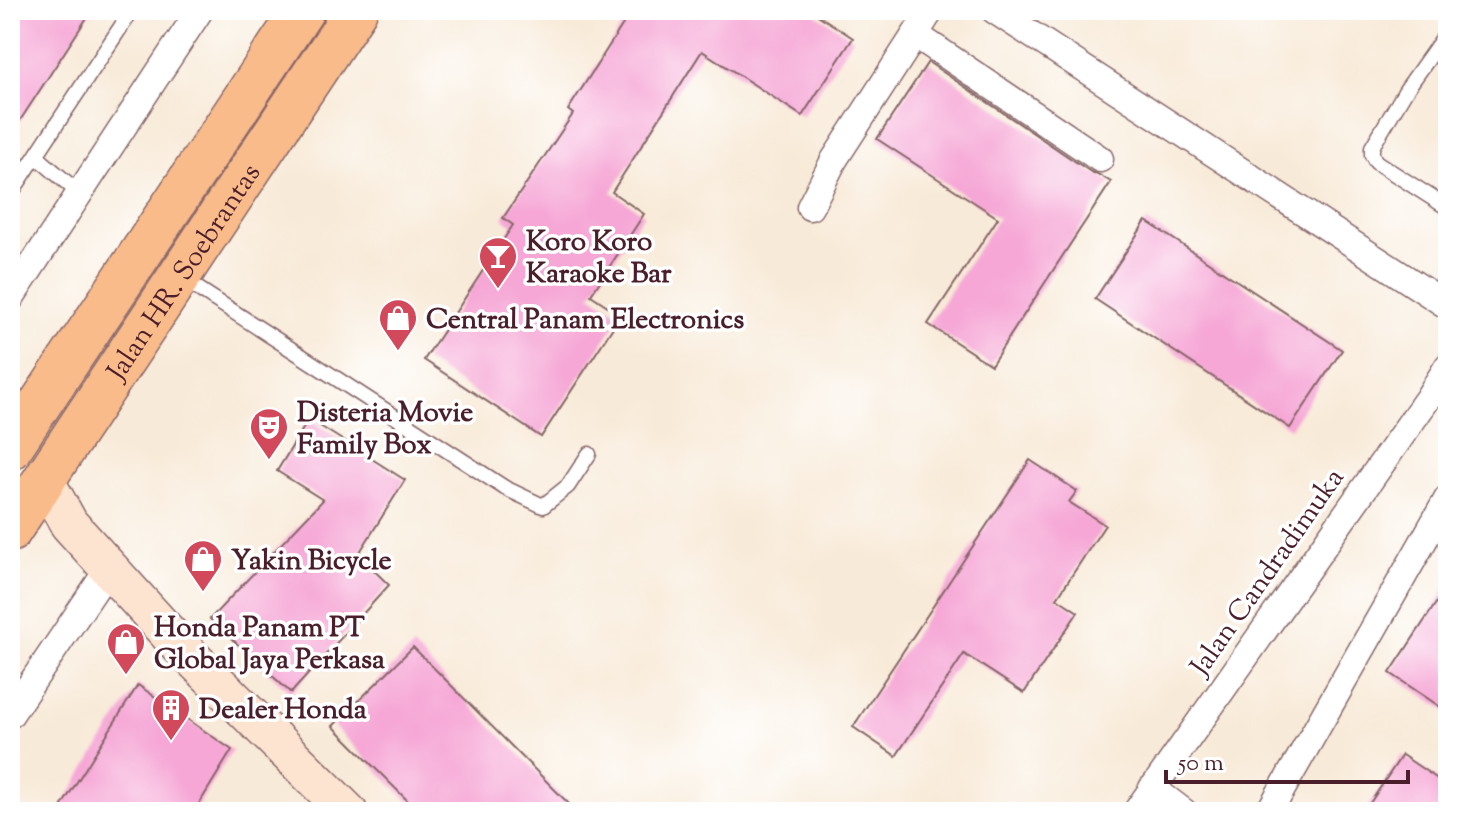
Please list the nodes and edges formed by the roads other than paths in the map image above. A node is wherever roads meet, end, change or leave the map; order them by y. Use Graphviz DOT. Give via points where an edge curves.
graph roads {
  1 [pos="132,10"];
  2 [pos="200,10"];
  3 [pos="303,10"];
  4 [pos="356,10"];
  5 [pos="931,10"];
  6 [pos="994,10"];
  7 [pos="1448,31"];
  8 [pos="916,35"];
  9 [pos="36,156"];
  10 [pos="1100,159"];
  11 [pos="80,194"];
  12 [pos="10,195"];
  13 [pos="810,207"];
  14 [pos="1448,208"];
  15 [pos="180,277"];
  16 [pos="10,299"];
  17 [pos="1448,306"];
  18 [pos="1448,366"];
  19 [pos="10,449"];
  20 [pos="589,454"];
  21 [pos="44,479"];
  22 [pos="1448,498"];
  23 [pos="10,531"];
  24 [pos="109,568"];
  25 [pos="10,715"];
  26 [pos="1152,788"];
  27 [pos="348,812"];
  28 [pos="1136,812"];
  29 [pos="1184,812"];
  30 [pos="1269,812"];
  1 -- 9 [label="lane"];
  2 -- 11 [label="street"];
  3 -- 19 [label="main road, Jalan HR. Soebrantas"];
  4 -- 15 [label="main road, Jalan HR. Soebrantas"];
  5 -- 8 [label="street"];
  6 -- 17 [label="street"];
  7 -- 14 [label="lane" via="1406,90 1372,155"];
  8 -- 10 [label="street"];
  8 -- 13 [label="street" via="834,160"];
  9 -- 11 [label="lane"];
  9 -- 12 [label="lane"];
  11 -- 16 [label="street"];
  15 -- 20 [label="lane" via="505,488 543,506 568,486"];
  15 -- 21 [label="main road, Jalan HR. Soebrantas"];
  18 -- 26 [label="street, Jalan Candradimuka"];
  21 -- 23 [label="main road, Jalan HR. Soebrantas"];
  21 -- 24 [label="main road" via="69,524"];
  22 -- 30 [label="street"];
  24 -- 25 [label="street"];
  24 -- 27 [label="main road"];
  26 -- 28 [label="street, Jalan Candradimuka"];
  26 -- 29 [label="street"];
}
